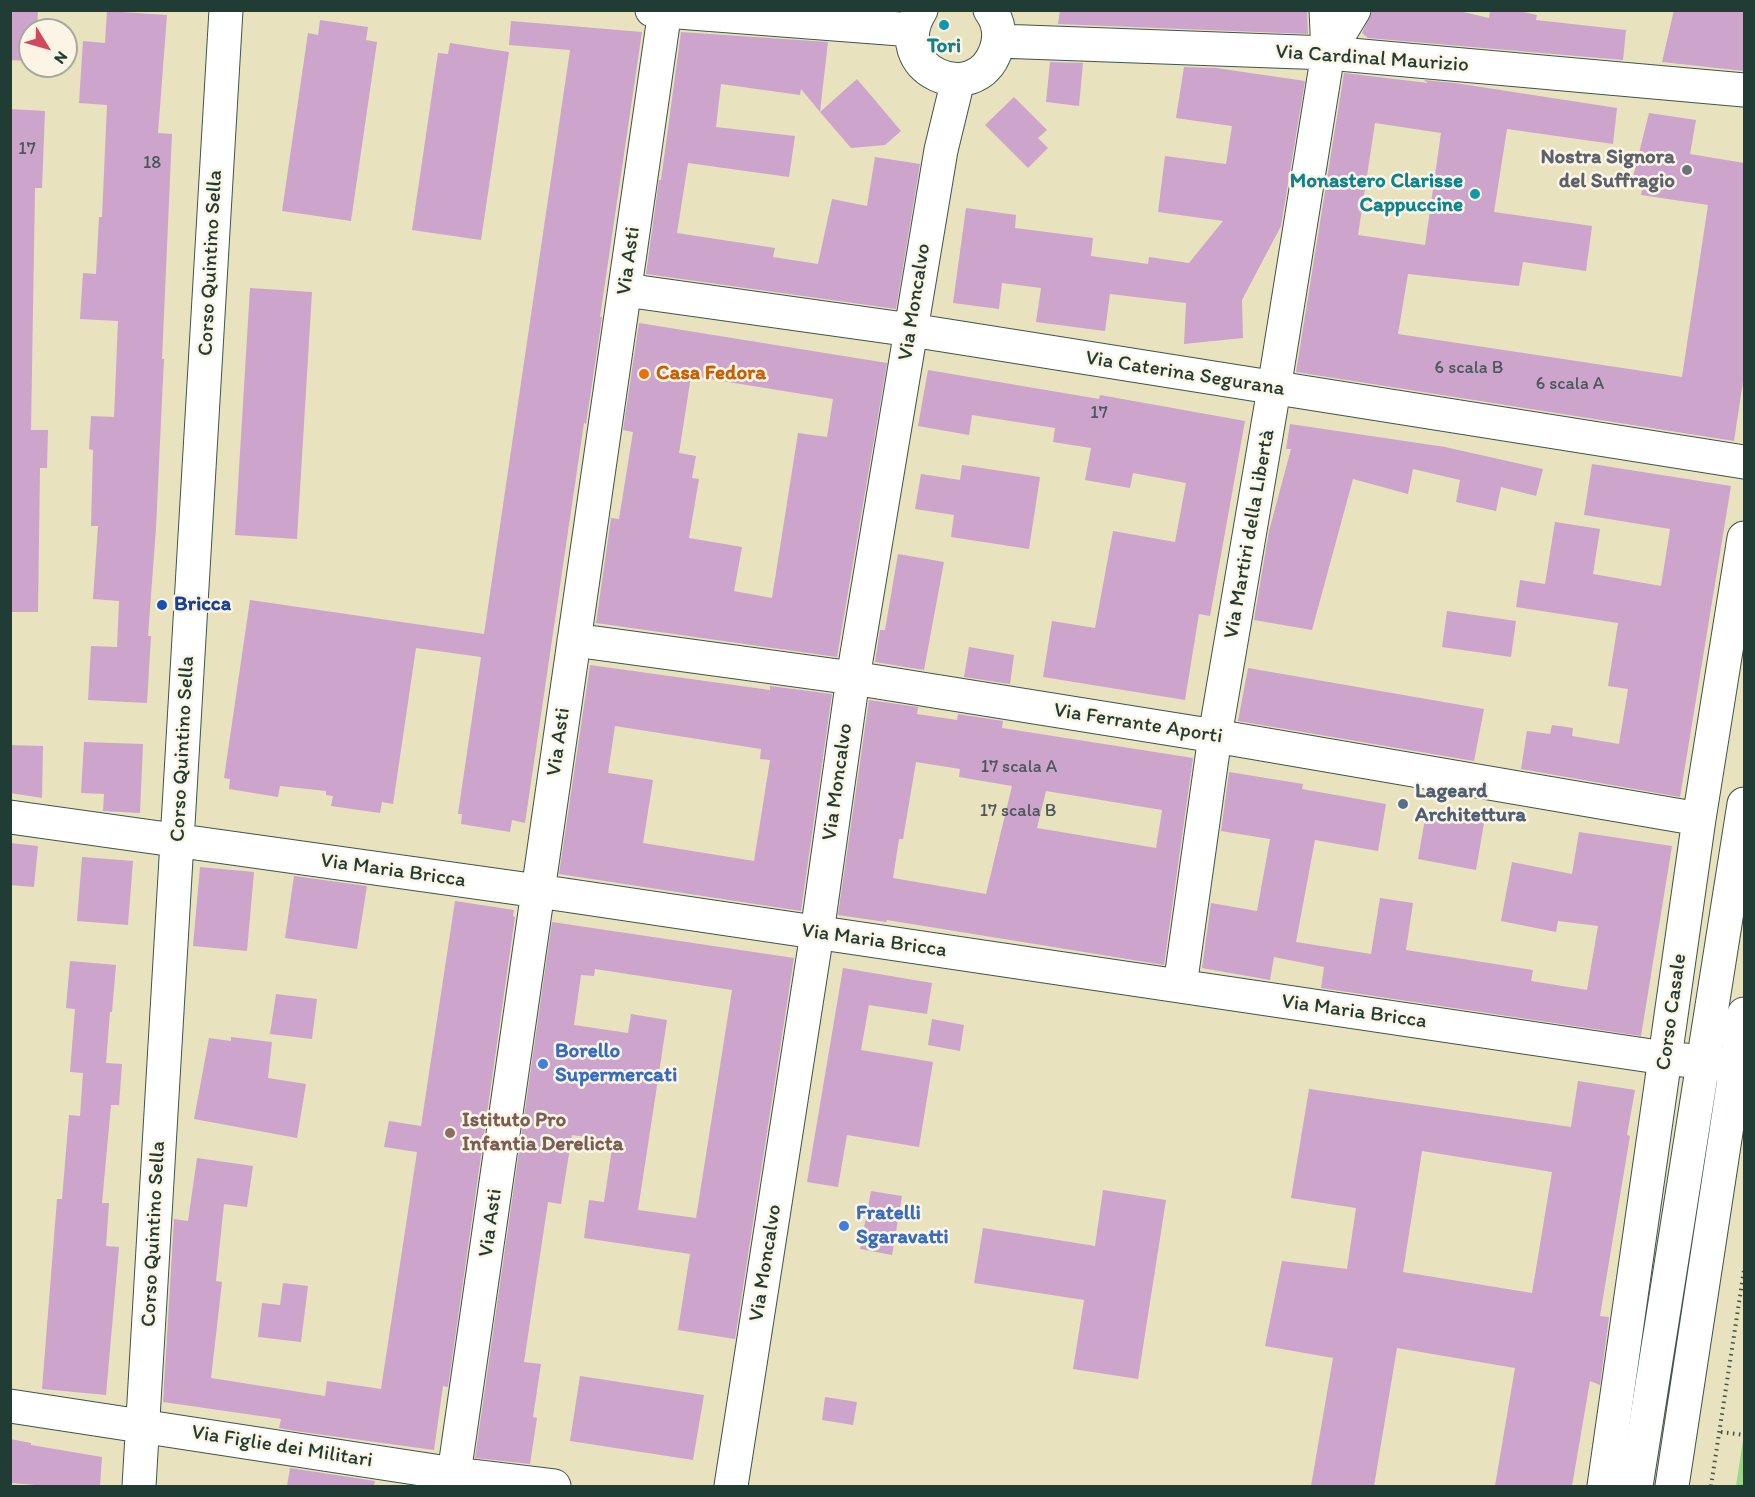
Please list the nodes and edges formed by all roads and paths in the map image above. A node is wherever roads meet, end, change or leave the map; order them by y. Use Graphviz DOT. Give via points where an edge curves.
graph roads {
  1 [pos="226,10"];
  2 [pos="1326,10"];
  3 [pos="1354,10"];
  4 [pos="660,11"];
  5 [pos="917,20"];
  6 [pos="994,26"];
  7 [pos="1328,53"];
  8 [pos="958,80"];
  9 [pos="1744,90"];
  10 [pos="624,290"];
  11 [pos="911,330"];
  12 [pos="1274,389"];
  13 [pos="1744,462"];
  14 [pos="1744,538"];
  15 [pos="574,640"];
  16 [pos="853,678"];
  17 [pos="1215,736"];
  18 [pos="1744,804"];
  19 [pos="10,817"];
  20 [pos="1699,819"];
  21 [pos="178,840"];
  22 [pos="538,891"];
  23 [pos="817,933"];
  24 [pos="1180,986"];
  25 [pos="1744,1014"];
  26 [pos="1665,1058"];
  27 [pos="1704,1062"];
  28 [pos="1737,1066"];
  29 [pos="1744,1270"];
  30 [pos="10,1406"];
  31 [pos="143,1425"];
  32 [pos="1721,1431"];
  33 [pos="1744,1435"];
  34 [pos="454,1474"];
  35 [pos="139,1486"];
  36 [pos="554,1486"];
  37 [pos="731,1486"];
  38 [pos="1604,1486"];
  39 [pos="1636,1486"];
  40 [pos="1672,1486"];
  41 [pos="1711,1486"];
  1 -- 21 [label="street, Corso Quintino Sella"];
  2 -- 7 [label="street, Via Martiri della Libertà"];
  3 -- 7 [label="street"];
  4 -- 5 [label="street"];
  4 -- 10 [label="street, Via Asti"];
  5 -- 8 [label="street" via="913,48 920,61 930,72"];
  6 -- 7 [label="street, Via Cardinal Maurizio"];
  6 -- 8 [label="street" via="994,57 985,68"];
  7 -- 9 [label="street, Via Cardinal Maurizio"];
  7 -- 12 [label="street, Via Martiri della Libertà"];
  8 -- 11 [label="street, Via Moncalvo" via="940,150"];
  10 -- 11 [label="street, Via Caterina Segurana"];
  10 -- 15 [label="street, Via Asti"];
  11 -- 12 [label="street, Via Caterina Segurana"];
  11 -- 16 [label="street, Via Moncalvo"];
  12 -- 13 [label="street, Via Caterina Segurana"];
  12 -- 17 [label="street, Via Martiri della Libertà"];
  14 -- 20 [label="street, Corso Casale"];
  15 -- 16 [label="street, Via Ferrante Aporti"];
  15 -- 22 [label="street, Via Asti"];
  16 -- 17 [label="street, Via Ferrante Aporti"];
  16 -- 23 [label="street, Via Moncalvo"];
  17 -- 20 [label="street, Via Ferrante Aporti"];
  17 -- 24 [label="street, Via Martiri della Libertà"];
  18 -- 27 [label="street, Corso Casale"];
  19 -- 21 [label="street, Via Maria Bricca"];
  20 -- 26 [label="street, Corso Casale"];
  21 -- 22 [label="street, Via Maria Bricca"];
  21 -- 31 [label="street, Corso Quintino Sella"];
  22 -- 23 [label="street, Via Maria Bricca"];
  22 -- 34 [label="street, Via Asti"];
  23 -- 24 [label="street, Via Maria Bricca"];
  23 -- 37 [label="street, Via Moncalvo"];
  24 -- 26 [label="street, Via Maria Bricca"];
  25 -- 28 [label="street"];
  26 -- 27 [label="street, Via Maria Bricca"];
  26 -- 38 [label="street, Corso Casale"];
  27 -- 28 [label="street, Via Maria Bricca"];
  27 -- 39 [label="street, Corso Casale"];
  28 -- 40 [label="street"];
  29 -- 32 [label="path"];
  30 -- 31 [label="street, Via Figlie dei Militari"];
  31 -- 34 [label="street, Via Figlie dei Militari"];
  31 -- 35 [label="street, Corso Quintino Sella"];
  32 -- 33 [label="path"];
  32 -- 41 [label="path"];
  34 -- 36 [label="street, Via Figlie dei Militari"];
}
